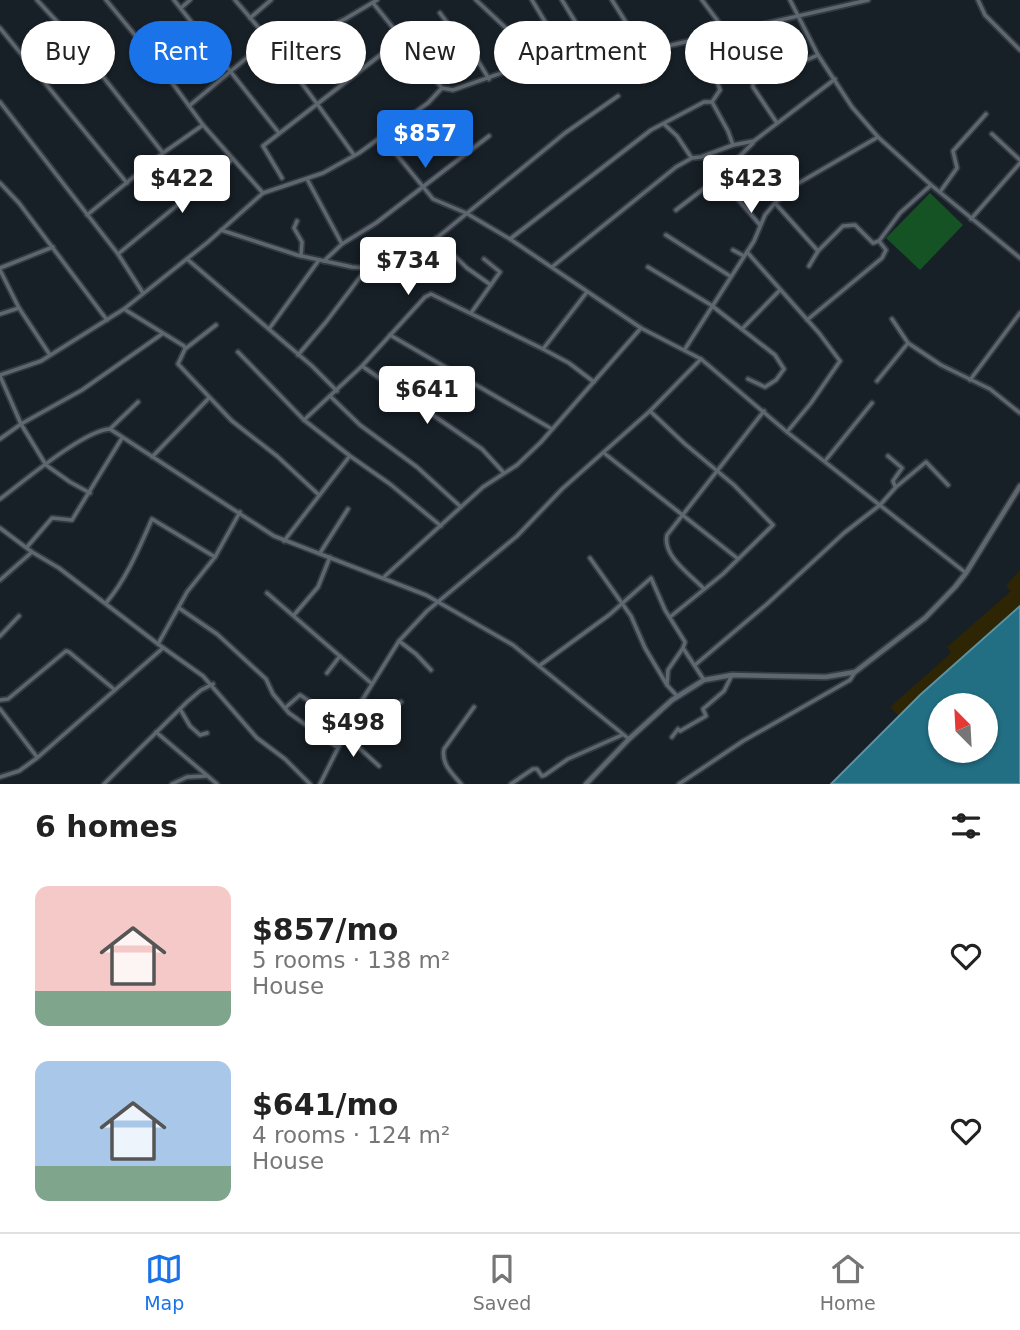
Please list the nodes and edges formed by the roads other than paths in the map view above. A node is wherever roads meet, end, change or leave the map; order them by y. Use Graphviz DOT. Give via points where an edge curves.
graph roads {
  1 [pos="37,0"];
  2 [pos="174,0"];
  3 [pos="190,0"];
  4 [pos="235,0"];
  5 [pos="271,0"];
  6 [pos="365,0"];
  7 [pos="476,0"];
  8 [pos="532,0"];
  9 [pos="562,0"];
  10 [pos="612,0"];
  11 [pos="702,0"];
  12 [pos="790,0"];
  13 [pos="868,0"];
  14 [pos="978,0"];
  15 [pos="108,1"];
  16 [pos="855,2"];
  17 [pos="373,3"];
  18 [pos="181,8"];
  19 [pos="440,13"];
  20 [pos="799,17"];
  21 [pos="250,18"];
  22 [pos="191,21"];
  23 [pos="253,21"];
  24 [pos="339,21"];
  25 [pos="387,21"];
  26 [pos="498,21"];
  27 [pos="545,21"];
  28 [pos="575,21"];
  29 [pos="625,21"];
  30 [pos="717,21"];
  31 [pos="781,21"];
  32 [pos="0,28"];
  33 [pos="1020,50"];
  34 [pos="380,55"];
  35 [pos="818,55"];
  36 [pos="366,66"];
  37 [pos="232,72"];
  38 [pos="494,77"];
  39 [pos="489,79"];
  40 [pos="835,79"];
  41 [pos="215,84"];
  42 [pos="302,84"];
  43 [pos="343,84"];
  44 [pos="439,84"];
  45 [pos="718,84"];
  46 [pos="442,88"];
  47 [pos="618,96"];
  48 [pos="0,102"];
  49 [pos="712,102"];
  50 [pos="318,105"];
  51 [pos="188,106"];
  52 [pos="2,108"];
  53 [pos="986,114"];
  54 [pos="777,123"];
  55 [pos="664,124"];
  56 [pos="203,125"];
  57 [pos="279,133"];
  58 [pos="992,134"];
  59 [pos="489,136"];
  60 [pos="878,137"];
  61 [pos="379,138"];
  62 [pos="754,141"];
  63 [pos="733,145"];
  64 [pos="163,153"];
  65 [pos="354,155"];
  66 [pos="692,158"];
  67 [pos="232,160"];
  68 [pos="1020,162"];
  69 [pos="719,177"];
  70 [pos="282,178"];
  71 [pos="307,179"];
  72 [pos="0,183"];
  73 [pos="127,183"];
  74 [pos="931,185"];
  75 [pos="423,188"];
  76 [pos="940,192"];
  77 [pos="263,193"];
  78 [pos="775,204"];
  79 [pos="676,211"];
  80 [pos="466,213"];
  81 [pos="88,215"];
  82 [pos="971,219"];
  83 [pos="297,221"];
  84 [pos="760,225"];
  85 [pos="221,230"];
  86 [pos="666,235"];
  87 [pos="436,238"];
  88 [pos="510,239"];
  89 [pos="879,241"];
  90 [pos="342,244"];
  91 [pos="53,247"];
  92 [pos="733,250"];
  93 [pos="818,251"];
  94 [pos="118,254"];
  95 [pos="745,254"];
  96 [pos="301,256"];
  97 [pos="1020,258"];
  98 [pos="187,259"];
  99 [pos="484,259"];
  100 [pos="322,261"];
  101 [pos="809,266"];
  102 [pos="552,267"];
  103 [pos="648,267"];
  104 [pos="367,268"];
  105 [pos="0,269"];
  106 [pos="730,276"];
  107 [pos="491,285"];
  108 [pos="779,291"];
  109 [pos="587,292"];
  110 [pos="143,293"];
  111 [pos="711,305"];
  112 [pos="19,308"];
  113 [pos="124,309"];
  114 [pos="471,313"];
  115 [pos="1020,313"];
  116 [pos="0,314"];
  117 [pos="892,319"];
  118 [pos="107,320"];
  119 [pos="807,320"];
  120 [pos="216,325"];
  121 [pos="641,328"];
  122 [pos="742,329"];
  123 [pos="268,330"];
  124 [pos="163,334"];
  125 [pos="390,335"];
  126 [pos="908,343"];
  127 [pos="185,349"];
  128 [pos="543,349"];
  129 [pos="684,350"];
  130 [pos="238,352"];
  131 [pos="50,355"];
  132 [pos="298,355"];
  133 [pos="701,359"];
  134 [pos="362,366"];
  135 [pos="0,375"];
  136 [pos="748,379"];
  137 [pos="970,380"];
  138 [pos="877,381"];
  139 [pos="594,382"];
  140 [pos="2,385"];
  141 [pos="337,391"];
  142 [pos="330,396"];
  143 [pos="209,398"];
  144 [pos="138,402"];
  145 [pos="872,403"];
  146 [pos="650,411"];
  147 [pos="764,411"];
  148 [pos="1020,412"];
  149 [pos="304,420"];
  150 [pos="21,424"];
  151 [pos="110,429"];
  152 [pos="553,429"];
  153 [pos="786,432"];
  154 [pos="122,438"];
  155 [pos="0,439"];
  156 [pos="604,453"];
  157 [pos="350,456"];
  158 [pos="888,456"];
  159 [pos="152,457"];
  160 [pos="825,462"];
  161 [pos="46,465"];
  162 [pos="717,471"];
  163 [pos="504,473"];
  164 [pos="948,485"];
  165 [pos="1020,486"];
  166 [pos="895,487"];
  167 [pos="90,493"];
  168 [pos="319,495"];
  169 [pos="0,499"];
  170 [pos="880,505"];
  171 [pos="461,507"];
  172 [pos="348,509"];
  173 [pos="240,512"];
  174 [pos="682,514"];
  175 [pos="442,526"];
  176 [pos="0,527"];
  177 [pos="284,541"];
  178 [pos="27,548"];
  179 [pos="32,552"];
  180 [pos="320,553"];
  181 [pos="215,557"];
  182 [pos="330,557"];
  183 [pos="590,558"];
  184 [pos="737,558"];
  185 [pos="966,573"];
  186 [pos="384,577"];
  187 [pos="0,580"];
  188 [pos="704,589"];
  189 [pos="267,593"];
  190 [pos="438,602"];
  191 [pos="106,603"];
  192 [pos="622,603"];
  193 [pos="179,608"];
  194 [pos="293,615"];
  195 [pos="19,616"];
  196 [pos="670,617"];
  197 [pos="0,636"];
  198 [pos="400,641"];
  199 [pos="158,644"];
  200 [pos="163,648"];
  201 [pos="683,648"];
  202 [pos="340,656"];
  203 [pos="695,665"];
  204 [pos="539,666"];
  205 [pos="431,670"];
  206 [pos="855,672"];
  207 [pos="327,673"];
  208 [pos="732,675"];
  209 [pos="704,680"];
  210 [pos="213,684"];
  211 [pos="371,684"];
  212 [pos="667,685"];
  213 [pos="116,690"];
  214 [pos="677,696"];
  215 [pos="0,700"];
  216 [pos="361,702"];
  217 [pos="401,702"];
  218 [pos="312,703"];
  219 [pos="474,707"];
  220 [pos="285,708"];
  221 [pos="0,709"];
  222 [pos="180,709"];
  223 [pos="156,732"];
  224 [pos="207,733"];
  225 [pos="344,734"];
  226 [pos="622,735"];
  227 [pos="672,737"];
  228 [pos="629,739"];
  229 [pos="337,747"];
  230 [pos="37,758"];
  231 [pos="379,766"];
  232 [pos="208,776"];
  233 [pos="0,778"];
  234 [pos="104,784"];
  235 [pos="172,784"];
  236 [pos="217,784"];
  237 [pos="310,784"];
  238 [pos="320,784"];
  239 [pos="461,784"];
  240 [pos="511,784"];
  241 [pos="586,784"];
  242 [pos="680,784"];
  1 -- 64 [label="street"];
  2 -- 18 [label="street"];
  3 -- 18 [label="street"];
  4 -- 21 [label="street"];
  5 -- 21 [label="street"];
  6 -- 17 [label="street"];
  7 -- 26 [label="street"];
  8 -- 27 [label="street"];
  9 -- 28 [label="street"];
  10 -- 29 [label="street"];
  11 -- 30 [label="street"];
  12 -- 20 [label="street"];
  13 -- 16 [label="street"];
  14 -- 33 [label="street" via="985,15"];
  15 -- 51 [label="street"];
  16 -- 20 [label="street"];
  17 -- 24 [label="street"];
  17 -- 25 [label="street"];
  18 -- 22 [label="street"];
  19 -- 39 [label="street" via="467,43"];
  20 -- 31 [label="street"];
  20 -- 35 [label="street"];
  21 -- 23 [label="street"];
  32 -- 73 [label="street"];
  34 -- 36 [label="street"];
  35 -- 40 [label="street"];
  35 -- 54 [label="street" via="753,83"];
  37 -- 57 [label="street"];
  38 -- 39 [label="street"];
  39 -- 46 [label="street" via="453,90"];
  40 -- 54 [label="street"];
  40 -- 60 [label="street"];
  41 -- 51 [label="street"];
  42 -- 50 [label="street"];
  43 -- 50 [label="street"];
  44 -- 46 [label="street"];
  45 -- 49 [label="street" via="720,90"];
  46 -- 61 [label="street"];
  47 -- 80 [label="street"];
  48 -- 52 [label="street"];
  49 -- 55 [label="street"];
  49 -- 63 [label="street"];
  50 -- 57 [label="street"];
  50 -- 65 [label="street"];
  51 -- 56 [label="street"];
  52 -- 81 [label="street"];
  53 -- 76 [label="street" via="953,151 957,168"];
  54 -- 62 [label="street"];
  55 -- 66 [label="street"];
  55 -- 88 [label="street"];
  56 -- 64 [label="street"];
  56 -- 67 [label="street"];
  57 -- 70 [label="street" via="263,146"];
  58 -- 68 [label="street"];
  59 -- 75 [label="street"];
  60 -- 74 [label="street"];
  60 -- 78 [label="street" via="797,184"];
  61 -- 65 [label="street"];
  61 -- 75 [label="street"];
  62 -- 63 [label="street"];
  62 -- 69 [label="street"];
  63 -- 66 [label="street"];
  64 -- 73 [label="street"];
  65 -- 71 [label="street"];
  66 -- 102 [label="street" via="653,183"];
  67 -- 77 [label="street"];
  67 -- 94 [label="street"];
  68 -- 82 [label="street"];
  69 -- 79 [label="street"];
  69 -- 84 [label="street"];
  71 -- 77 [label="street"];
  71 -- 90 [label="street"];
  72 -- 91 [label="street"];
  73 -- 81 [label="street"];
  74 -- 76 [label="street"];
  74 -- 89 [label="street" via="900,213"];
  75 -- 80 [label="street" via="442,204"];
  75 -- 90 [label="street"];
  76 -- 82 [label="street"];
  77 -- 85 [label="street"];
  78 -- 84 [label="street"];
  78 -- 93 [label="street"];
  80 -- 87 [label="street"];
  80 -- 88 [label="street"];
  81 -- 94 [label="street"];
  82 -- 97 [label="street"];
  83 -- 96 [label="street" via="294,228 302,242"];
  84 -- 95 [label="street"];
  85 -- 96 [label="street"];
  85 -- 98 [label="street"];
  86 -- 106 [label="street"];
  87 -- 104 [label="street" via="406,259"];
  87 -- 107 [label="street"];
  88 -- 102 [label="street"];
  89 -- 93 [label="street" via="873,243 851,223"];
  89 -- 119 [label="street" via="886,250 882,258"];
  90 -- 100 [label="street"];
  91 -- 105 [label="street"];
  91 -- 118 [label="street"];
  92 -- 95 [label="street"];
  93 -- 101 [label="street"];
  94 -- 110 [label="street"];
  95 -- 106 [label="street"];
  95 -- 108 [label="street"];
  96 -- 100 [label="street"];
  98 -- 110 [label="street"];
  98 -- 123 [label="street"];
  99 -- 107 [label="street" via="500,272"];
  100 -- 104 [label="street"];
  100 -- 123 [label="street"];
  102 -- 109 [label="street"];
  103 -- 111 [label="street"];
  104 -- 132 [label="street"];
  105 -- 112 [label="street"];
  106 -- 111 [label="street"];
  107 -- 114 [label="street"];
  108 -- 119 [label="street"];
  108 -- 122 [label="street"];
  109 -- 121 [label="street"];
  109 -- 128 [label="street"];
  110 -- 113 [label="street"];
  111 -- 122 [label="street"];
  111 -- 129 [label="street"];
  112 -- 116 [label="street"];
  112 -- 131 [label="street"];
  113 -- 118 [label="street"];
  113 -- 124 [label="street"];
  114 -- 125 [label="street" via="431,293"];
  114 -- 128 [label="street"];
  115 -- 137 [label="street"];
  117 -- 126 [label="street"];
  118 -- 131 [label="street"];
  119 -- 153 [label="street" via="840,361"];
  120 -- 127 [label="street"];
  121 -- 129 [label="street"];
  121 -- 139 [label="street"];
  122 -- 136 [label="street" via="775,355 784,369 765,387"];
  123 -- 132 [label="street"];
  124 -- 127 [label="street"];
  124 -- 150 [label="street" via="82,390"];
  125 -- 134 [label="street"];
  125 -- 152 [label="street"];
  126 -- 137 [label="street"];
  126 -- 138 [label="street"];
  127 -- 143 [label="street" via="178,364"];
  128 -- 139 [label="street"];
  129 -- 133 [label="street"];
  130 -- 149 [label="street"];
  131 -- 135 [label="street"];
  132 -- 141 [label="street"];
  133 -- 146 [label="street"];
  133 -- 147 [label="street"];
  134 -- 141 [label="street"];
  134 -- 163 [label="street" via="482,449"];
  135 -- 140 [label="street"];
  137 -- 148 [label="street"];
  139 -- 152 [label="street"];
  140 -- 150 [label="street"];
  141 -- 142 [label="street"];
  142 -- 149 [label="street"];
  142 -- 171 [label="street"];
  143 -- 159 [label="street"];
  143 -- 168 [label="street"];
  144 -- 151 [label="street"];
  145 -- 160 [label="street"];
  146 -- 156 [label="street"];
  146 -- 162 [label="street"];
  147 -- 153 [label="street"];
  147 -- 162 [label="street"];
  149 -- 157 [label="street"];
  150 -- 155 [label="street"];
  150 -- 161 [label="street"];
  151 -- 154 [label="street"];
  151 -- 161 [label="street" via="82,440"];
  152 -- 163 [label="street"];
  153 -- 160 [label="street"];
  154 -- 159 [label="street"];
  154 -- 167 [label="street"];
  156 -- 174 [label="street"];
  156 -- 190 [label="street" via="517,536"];
  157 -- 168 [label="street"];
  157 -- 175 [label="street"];
  158 -- 166 [label="street" via="902,468 893,481"];
  159 -- 173 [label="street"];
  160 -- 170 [label="street"];
  161 -- 167 [label="street"];
  161 -- 169 [label="street"];
  162 -- 174 [label="street"];
  162 -- 184 [label="street" via="773,525"];
  163 -- 171 [label="street"];
  164 -- 166 [label="street" via="926,462"];
  165 -- 185 [label="street"];
  166 -- 170 [label="street"];
  167 -- 178 [label="street" via="72,520 52,518"];
  168 -- 177 [label="street"];
  170 -- 185 [label="street"];
  170 -- 203 [label="street"];
  171 -- 175 [label="street"];
  172 -- 180 [label="street"];
  173 -- 177 [label="street"];
  173 -- 181 [label="street"];
  174 -- 184 [label="street"];
  174 -- 188 [label="street" via="667,535 666,547"];
  175 -- 186 [label="street"];
  176 -- 178 [label="street"];
  177 -- 180 [label="street"];
  178 -- 179 [label="street"];
  179 -- 187 [label="street"];
  179 -- 191 [label="street"];
  180 -- 182 [label="street"];
  181 -- 191 [label="street" via="152,519 133,562"];
  181 -- 193 [label="street"];
  182 -- 186 [label="street"];
  182 -- 194 [label="street" via="318,587"];
  183 -- 192 [label="street"];
  184 -- 188 [label="street"];
  185 -- 206 [label="street" via="925,618"];
  186 -- 190 [label="street"];
  188 -- 196 [label="street"];
  189 -- 194 [label="street"];
  190 -- 198 [label="street"];
  190 -- 204 [label="street" via="513,645"];
  191 -- 199 [label="street"];
  192 -- 196 [label="street" via="651,578"];
  192 -- 204 [label="street"];
  192 -- 212 [label="street"];
  193 -- 199 [label="street"];
  193 -- 220 [label="street" via="217,634 266,679"];
  194 -- 202 [label="street"];
  195 -- 197 [label="street"];
  196 -- 201 [label="street" via="685,642"];
  198 -- 205 [label="street"];
  198 -- 211 [label="street"];
  199 -- 200 [label="street"];
  200 -- 210 [label="street"];
  200 -- 213 [label="street"];
  201 -- 203 [label="street"];
  201 -- 212 [label="street" via="668,670"];
  202 -- 207 [label="street"];
  202 -- 211 [label="street"];
  203 -- 209 [label="street"];
  204 -- 226 [label="street"];
  206 -- 208 [label="street" via="826,677"];
  206 -- 242 [label="street" via="850,680 743,741"];
  208 -- 209 [label="street"];
  208 -- 227 [label="street" via="724,691 703,709 706,716 678,729"];
  209 -- 214 [label="street"];
  210 -- 222 [label="street"];
  210 -- 237 [label="street" via="257,738"];
  211 -- 216 [label="street"];
  212 -- 214 [label="street"];
  213 -- 215 [label="street" via="65,651 8,699"];
  213 -- 230 [label="street"];
  214 -- 228 [label="street"];
  216 -- 217 [label="street" via="387,710"];
  216 -- 225 [label="street"];
  218 -- 220 [label="street" via="300,695"];
  219 -- 239 [label="street" via="443,754 447,768"];
  220 -- 229 [label="street"];
  221 -- 230 [label="street"];
  222 -- 223 [label="street"];
  222 -- 224 [label="street" via="195,733"];
  223 -- 232 [label="street"];
  223 -- 234 [label="street"];
  225 -- 229 [label="street"];
  225 -- 231 [label="street"];
  226 -- 228 [label="street"];
  226 -- 240 [label="street" via="568,759 545,775 533,769"];
  228 -- 241 [label="street"];
  229 -- 238 [label="street"];
  230 -- 233 [label="street"];
  232 -- 235 [label="street" via="187,777"];
  232 -- 236 [label="street"];
}
